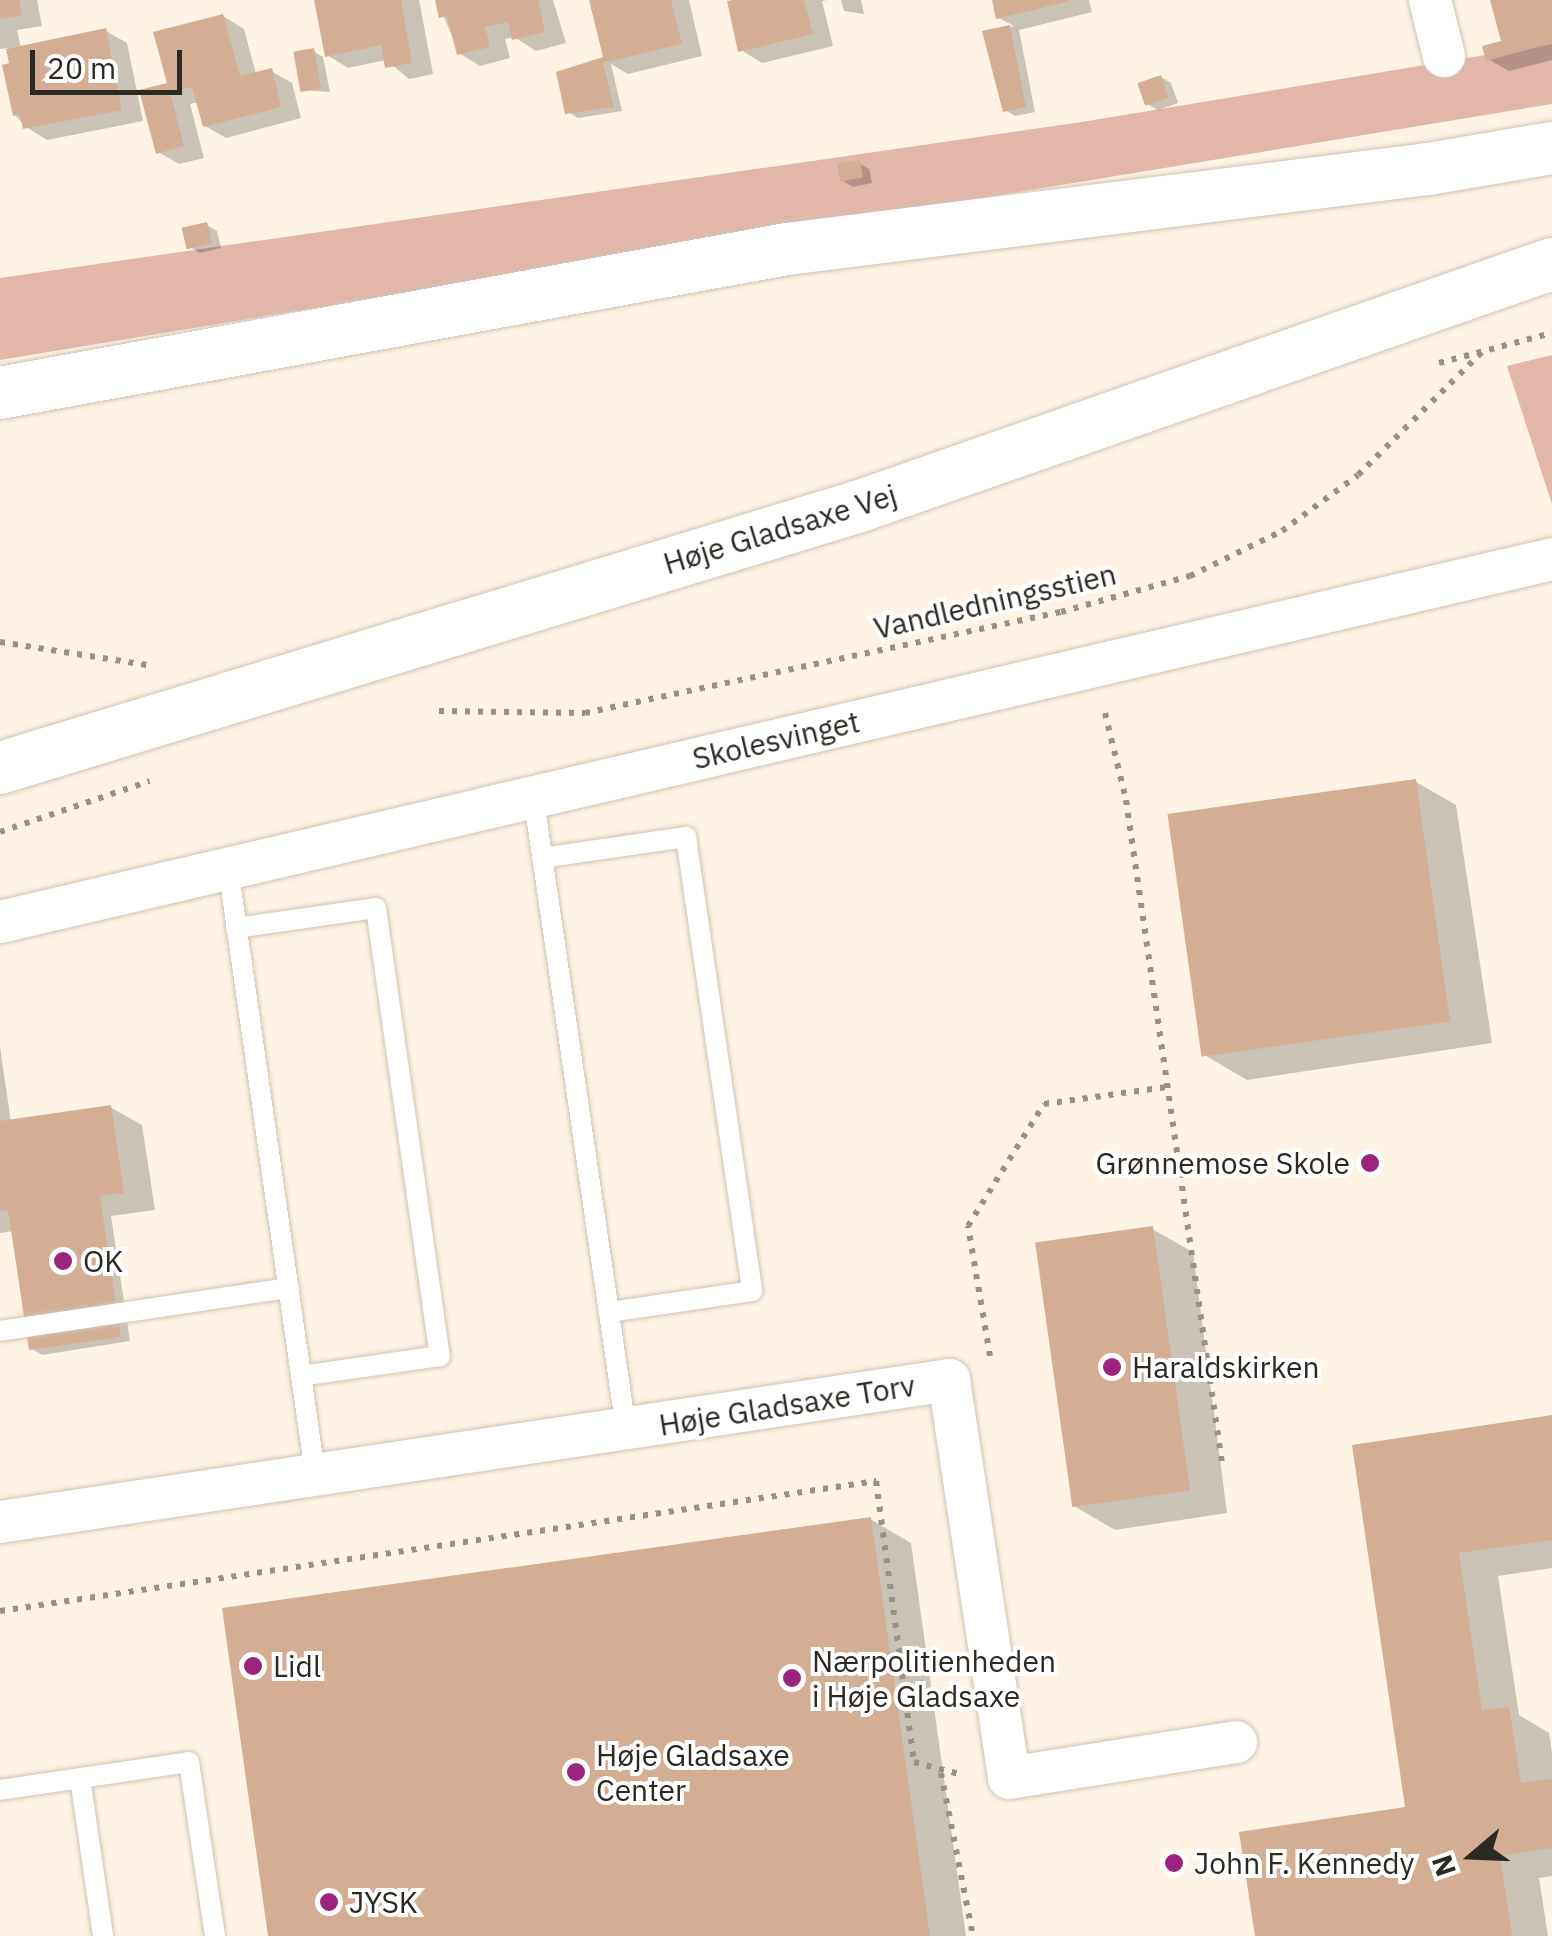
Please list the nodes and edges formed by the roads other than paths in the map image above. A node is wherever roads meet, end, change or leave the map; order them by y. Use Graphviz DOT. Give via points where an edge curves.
graph roads {
  1 [pos="1430,0"];
  2 [pos="1444,56"];
  3 [pos="1552,148"];
  4 [pos="1552,264"];
  5 [pos="0,393"];
  6 [pos="1552,560"];
  7 [pos="0,768"];
  8 [pos="533,794"];
  9 [pos="542,858"];
  10 [pos="228,868"];
  11 [pos="0,922"];
  12 [pos="236,928"];
  13 [pos="288,1288"];
  14 [pos="608,1312"];
  15 [pos="0,1331"];
  16 [pos="301,1376"];
  17 [pos="626,1429"];
  18 [pos="315,1472"];
  19 [pos="0,1522"];
  20 [pos="1236,1742"];
  21 [pos="80,1778"];
  22 [pos="0,1790"];
  23 [pos="103,1936"];
  24 [pos="215,1936"];
  1 -- 2 [label="street"];
  3 -- 5 [label="street" via="1428,170 788,249"];
  4 -- 7 [label="street, Høje Gladsaxe Vej" via="860,506"];
  6 -- 8 [label="street, Skolesvinget"];
  8 -- 9 [label="lane"];
  8 -- 10 [label="street, Skolesvinget"];
  9 -- 14 [label="lane"];
  9 -- 14 [label="lane" via="686,836 750,1271 752,1291"];
  10 -- 11 [label="street, Skolesvinget"];
  10 -- 12 [label="lane"];
  12 -- 13 [label="lane"];
  12 -- 16 [label="lane" via="376,908 440,1356"];
  13 -- 15 [label="lane"];
  13 -- 16 [label="lane"];
  14 -- 17 [label="lane"];
  16 -- 18 [label="lane"];
  17 -- 18 [label="street, Høje Gladsaxe Torv"];
  17 -- 20 [label="street, Høje Gladsaxe Torv" via="949,1380 1009,1778"];
  18 -- 19 [label="street, Høje Gladsaxe Torv"];
  21 -- 22 [label="lane"];
  21 -- 23 [label="lane"];
  21 -- 24 [label="lane" via="189,1762"];
}
